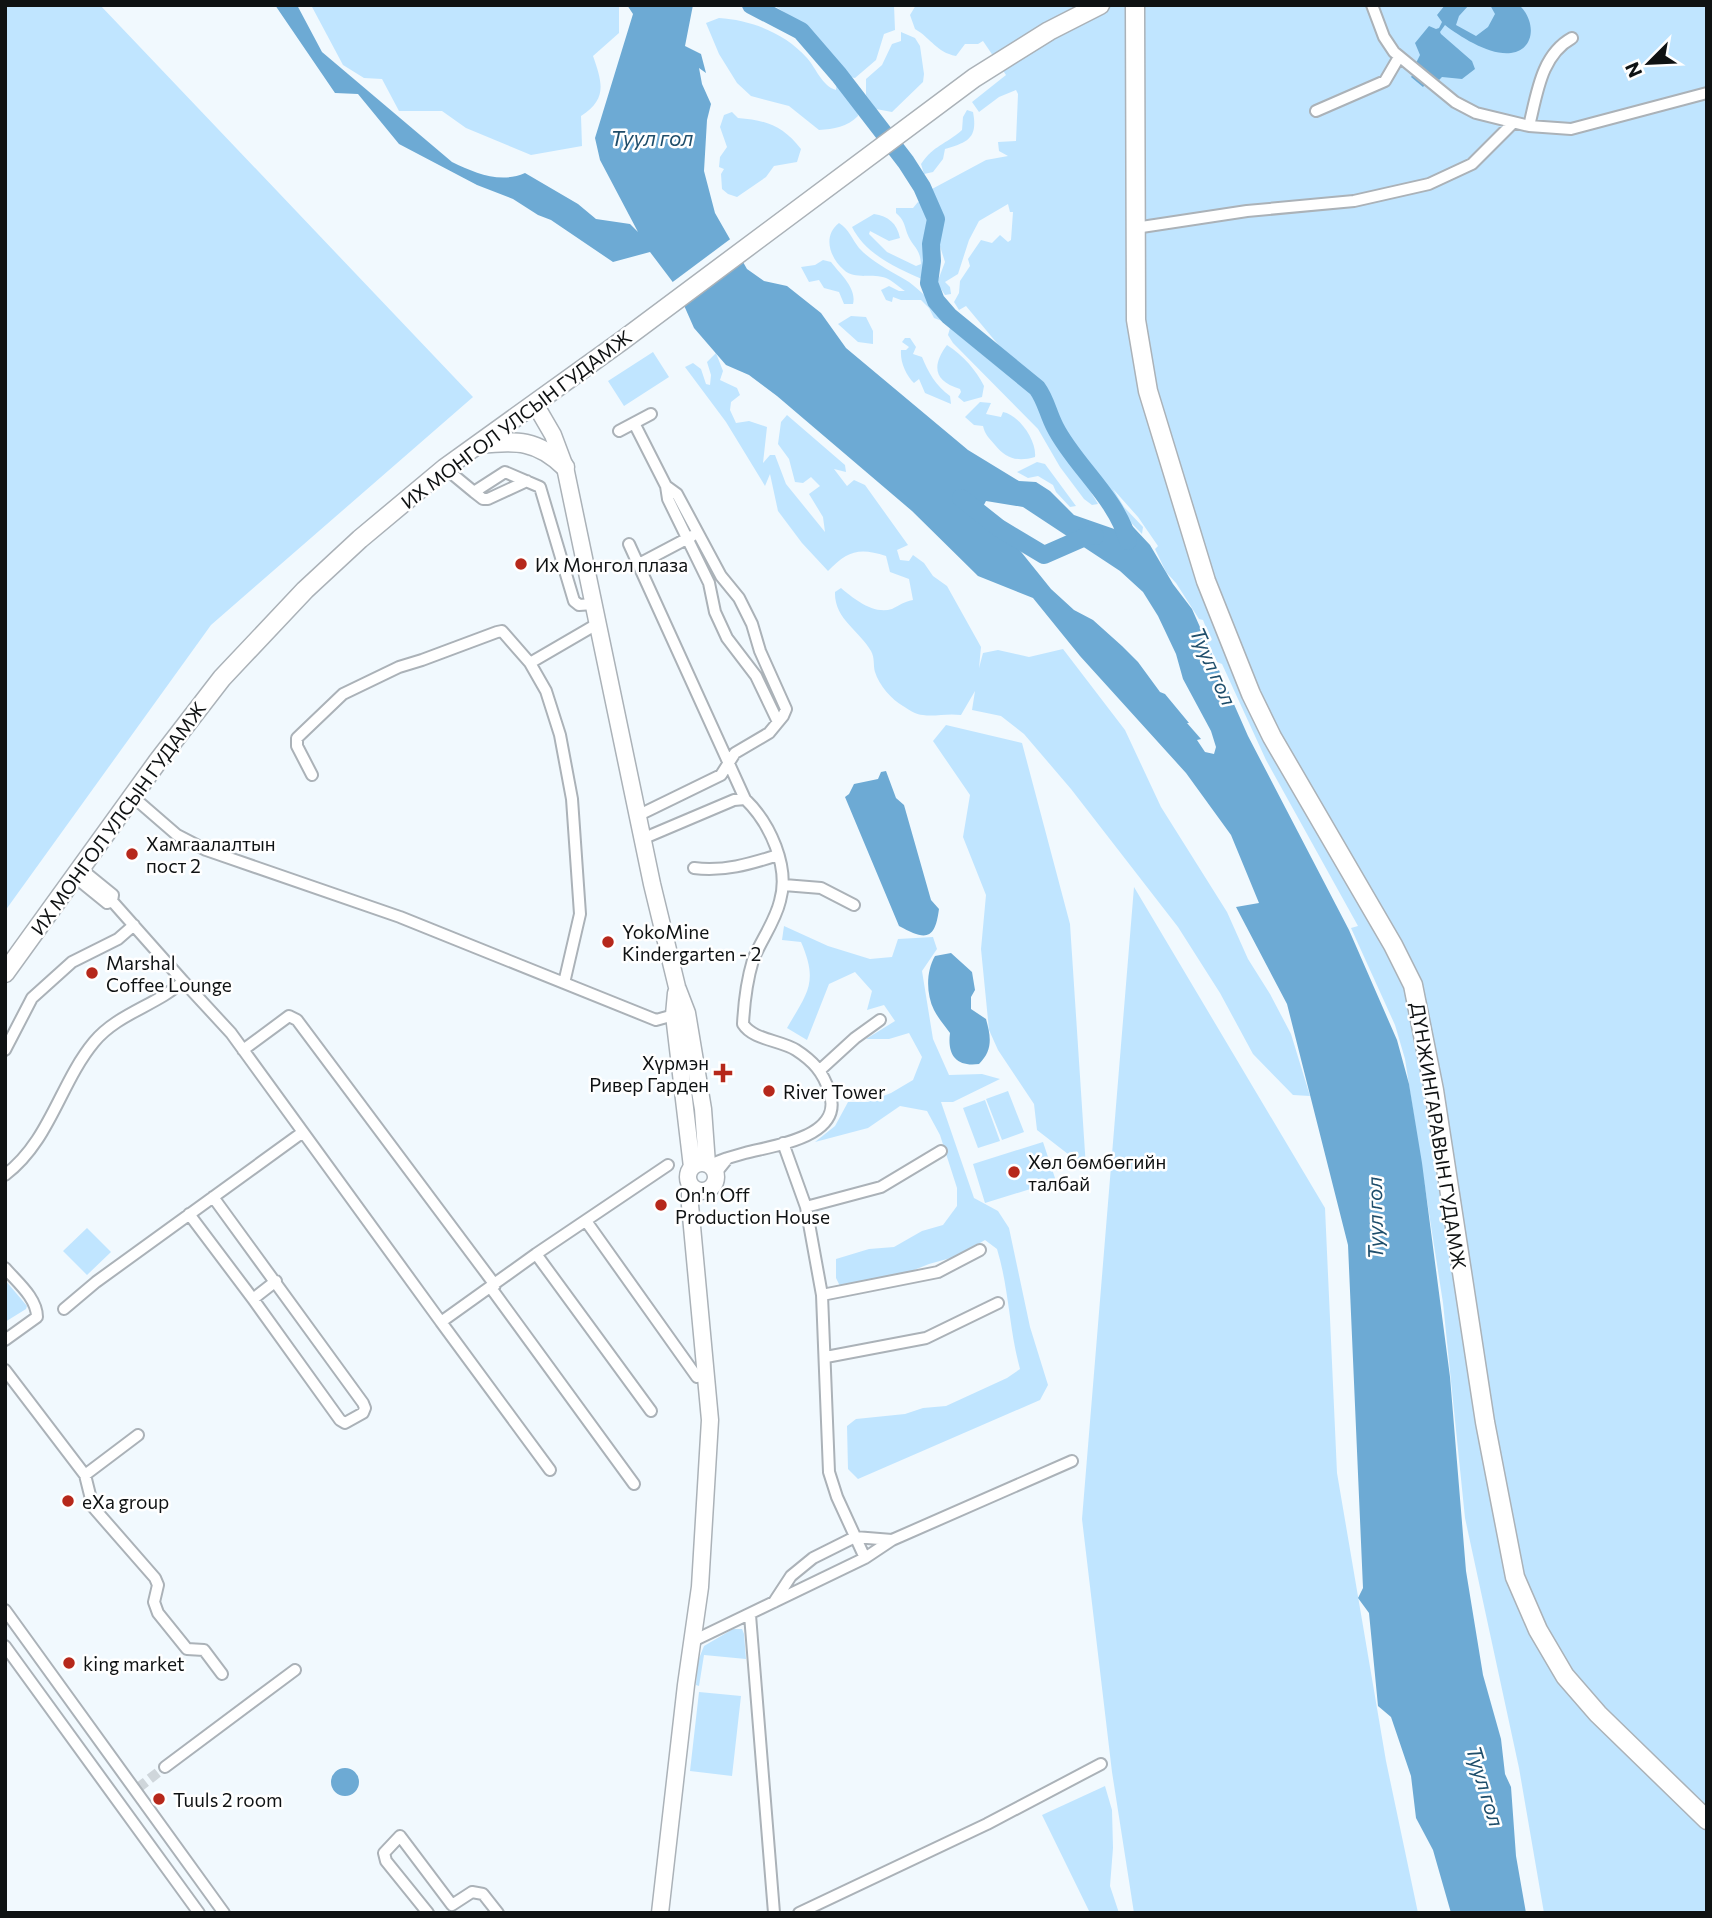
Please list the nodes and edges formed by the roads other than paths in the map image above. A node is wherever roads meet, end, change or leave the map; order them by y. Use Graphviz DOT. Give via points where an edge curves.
graph roads {
  1 [pos="1100,5"];
  2 [pos="1135,5"];
  3 [pos="1372,5"];
  4 [pos="1572,38"];
  5 [pos="1399,57"];
  6 [pos="1707,93"];
  7 [pos="1315,111"];
  8 [pos="1513,123"];
  9 [pos="1529,126"];
  10 [pos="1135,228"];
  11 [pos="535,404"];
  12 [pos="651,414"];
  13 [pos="634,423"];
  14 [pos="619,431"];
  15 [pos="477,445"];
  16 [pos="565,467"];
  17 [pos="445,468"];
  18 [pos="527,481"];
  19 [pos="666,485"];
  20 [pos="474,492"];
  21 [pos="698,532"];
  22 [pos="687,538"];
  23 [pos="629,544"];
  24 [pos="639,564"];
  25 [pos="593,604"];
  26 [pos="597,624"];
  27 [pos="530,663"];
  28 [pos="778,722"];
  29 [pos="728,763"];
  30 [pos="312,775"];
  31 [pos="132,796"];
  32 [pos="745,799"];
  33 [pos="637,816"];
  34 [pos="642,839"];
  35 [pos="778,855"];
  36 [pos="694,868"];
  37 [pos="78,873"];
  38 [pos="784,885"];
  39 [pos="854,905"];
  40 [pos="134,925"];
  41 [pos="5,973"];
  42 [pos="183,981"];
  43 [pos="564,983"];
  44 [pos="677,987"];
  45 [pos="674,1015"];
  46 [pos="880,1020"];
  47 [pos="5,1050"];
  48 [pos="243,1050"];
  49 [pos="820,1070"];
  50 [pos="303,1132"];
  51 [pos="783,1143"];
  52 [pos="941,1152"];
  53 [pos="668,1165"];
  54 [pos="706,1167"];
  55 [pos="5,1175"];
  56 [pos="697,1188"];
  57 [pos="214,1197"];
  58 [pos="806,1207"];
  59 [pos="189,1214"];
  60 [pos="586,1221"];
  61 [pos="980,1250"];
  62 [pos="536,1254"];
  63 [pos="5,1268"];
  64 [pos="276,1281"];
  65 [pos="493,1286"];
  66 [pos="822,1295"];
  67 [pos="254,1299"];
  68 [pos="998,1303"];
  69 [pos="64,1309"];
  70 [pos="441,1322"];
  71 [pos="5,1340"];
  72 [pos="825,1357"];
  73 [pos="5,1370"];
  74 [pos="698,1377"];
  75 [pos="651,1411"];
  76 [pos="138,1435"];
  77 [pos="1072,1461"];
  78 [pos="550,1469"];
  79 [pos="85,1475"];
  80 [pos="634,1484"];
  81 [pos="855,1537"];
  82 [pos="892,1540"];
  83 [pos="865,1558"];
  84 [pos="775,1602"];
  85 [pos="5,1610"];
  86 [pos="751,1615"];
  87 [pos="694,1641"];
  88 [pos="5,1646"];
  89 [pos="295,1670"];
  90 [pos="222,1674"];
  91 [pos="1101,1764"];
  92 [pos="166,1767"];
  93 [pos="136,1789"];
  94 [pos="118,1802"];
  95 [pos="1707,1820"];
  96 [pos="448,1909"];
  97 [pos="199,1913"];
  98 [pos="224,1913"];
  99 [pos="428,1913"];
  100 [pos="498,1913"];
  101 [pos="660,1913"];
  102 [pos="774,1913"];
  103 [pos="799,1913"];
  1 -- 11 [label="main road, ИХ МОНГОЛ УЛСЫН ГУДАМЖ" via="974,78"];
  2 -- 10 [label="main road, ДҮНЖИНГАРАВЫН ГУДАМЖ"];
  3 -- 5 [label="street" via="1384,37"];
  4 -- 9 [label="street" via="1548,60"];
  5 -- 7 [label="street" via="1385,81"];
  5 -- 8 [label="street" via="1466,109"];
  6 -- 9 [label="street" via="1571,130"];
  8 -- 9 [label="street"];
  8 -- 10 [label="street" via="1472,164 1429,184 1354,201"];
  10 -- 95 [label="main road, ДҮНЖИНГАРАВЫН ГУДАМЖ" via="1136,320 1142,365 1206,581 1272,737 1413,985 1515,1577 1565,1676"];
  11 -- 15 [label="main road, ИХ МОНГОЛ УЛСЫН ГУДАМЖ"];
  11 -- 16 [label="street"];
  12 -- 13 [label="street"];
  13 -- 14 [label="street"];
  13 -- 19 [label="street"];
  15 -- 16 [label="main road" via="528,444 549,452"];
  15 -- 17 [label="main road, ИХ МОНГОЛ УЛСЫН ГУДАМЖ"];
  16 -- 25 [label="street"];
  17 -- 20 [label="street"];
  17 -- 31 [label="main road, ИХ МОНГОЛ УЛСЫН ГУДАМЖ" via="360,539 279,617 222,678"];
  18 -- 20 [label="street" via="488,499"];
  18 -- 20 [label="street" via="503,472"];
  18 -- 25 [label="street" via="543,492 574,601"];
  19 -- 21 [label="street" via="677,494"];
  19 -- 22 [label="street"];
  21 -- 22 [label="street"];
  21 -- 28 [label="street" via="752,624 786,706"];
  22 -- 24 [label="street"];
  22 -- 28 [label="street" via="709,583 727,638 756,676"];
  23 -- 24 [label="street"];
  24 -- 29 [label="street"];
  25 -- 26 [label="street"];
  26 -- 27 [label="street"];
  26 -- 33 [label="street"];
  27 -- 30 [label="street" via="502,631 399,667 343,694 297,738"];
  27 -- 43 [label="street" via="550,702 572,799 580,914"];
  28 -- 29 [label="street"];
  29 -- 32 [label="street"];
  29 -- 33 [label="street" via="721,775"];
  31 -- 37 [label="main road, ИХ МОНГОЛ УЛСЫН ГУДАМЖ"];
  31 -- 43 [label="street" via="177,835 206,850 400,917"];
  32 -- 34 [label="street"];
  32 -- 35 [label="street" via="759,812"];
  33 -- 34 [label="street"];
  34 -- 44 [label="street"];
  35 -- 36 [label="street" via="744,866"];
  35 -- 38 [label="street"];
  37 -- 40 [label="street"];
  37 -- 41 [label="main road, ИХ МОНГОЛ УЛСЫН ГУДАМЖ"];
  38 -- 39 [label="street" via="821,888"];
  38 -- 49 [label="street" via="753,961 743,1024 752,1033 793,1048"];
  40 -- 42 [label="street"];
  40 -- 47 [label="street" via="118,939 72,962 32,998"];
  42 -- 48 [label="street"];
  42 -- 55 [label="street" via="95,1041 34,1147"];
  43 -- 45 [label="street" via="656,1020"];
  44 -- 45 [label="street"];
  44 -- 54 [label="street" via="687,1013 703,1109"];
  45 -- 54 [label="street"];
  46 -- 49 [label="street"];
  48 -- 50 [label="street"];
  48 -- 65 [label="street" via="289,1016 297,1020"];
  49 -- 51 [label="street" via="833,1100 827,1118 814,1132"];
  50 -- 57 [label="street"];
  50 -- 70 [label="street"];
  51 -- 54 [label="street"];
  51 -- 58 [label="street"];
  52 -- 58 [label="street" via="881,1187"];
  53 -- 60 [label="street"];
  54 -- 56 [label="street" via="688,1176"];
  54 -- 56 [label="street" via="713,1186"];
  56 -- 87 [label="street" via="692,1220 710,1420"];
  57 -- 59 [label="street"];
  57 -- 64 [label="street"];
  58 -- 66 [label="street"];
  59 -- 67 [label="street"];
  59 -- 69 [label="street"];
  60 -- 62 [label="street"];
  60 -- 74 [label="street"];
  61 -- 66 [label="street" via="938,1272"];
  62 -- 65 [label="street"];
  62 -- 75 [label="street"];
  63 -- 71 [label="street" via="33,1300 38,1314"];
  64 -- 67 [label="street"];
  64 -- 67 [label="street" via="363,1403 363,1413 345,1423 340,1420"];
  65 -- 70 [label="street"];
  65 -- 80 [label="street"];
  66 -- 72 [label="street"];
  68 -- 72 [label="street" via="926,1338"];
  70 -- 78 [label="street"];
  72 -- 81 [label="street" via="830,1472"];
  73 -- 79 [label="street"];
  76 -- 79 [label="street"];
  77 -- 82 [label="street"];
  79 -- 90 [label="street" via="93,1507 155,1578 158,1613 187,1649 204,1650"];
  81 -- 82 [label="street"];
  81 -- 83 [label="street"];
  81 -- 84 [label="street" via="812,1558 790,1576"];
  82 -- 83 [label="street"];
  83 -- 84 [label="street"];
  84 -- 86 [label="street"];
  85 -- 93 [label="street"];
  86 -- 87 [label="street"];
  86 -- 102 [label="street"];
  87 -- 101 [label="street"];
  88 -- 94 [label="street"];
  89 -- 92 [label="street"];
  91 -- 103 [label="street" via="998,1819"];
  93 -- 94 [label="street"];
  93 -- 98 [label="street"];
  94 -- 97 [label="street"];
  96 -- 99 [label="street" via="400,1836 384,1853 386,1861"];
  96 -- 100 [label="street" via="472,1892 483,1894"];
}
